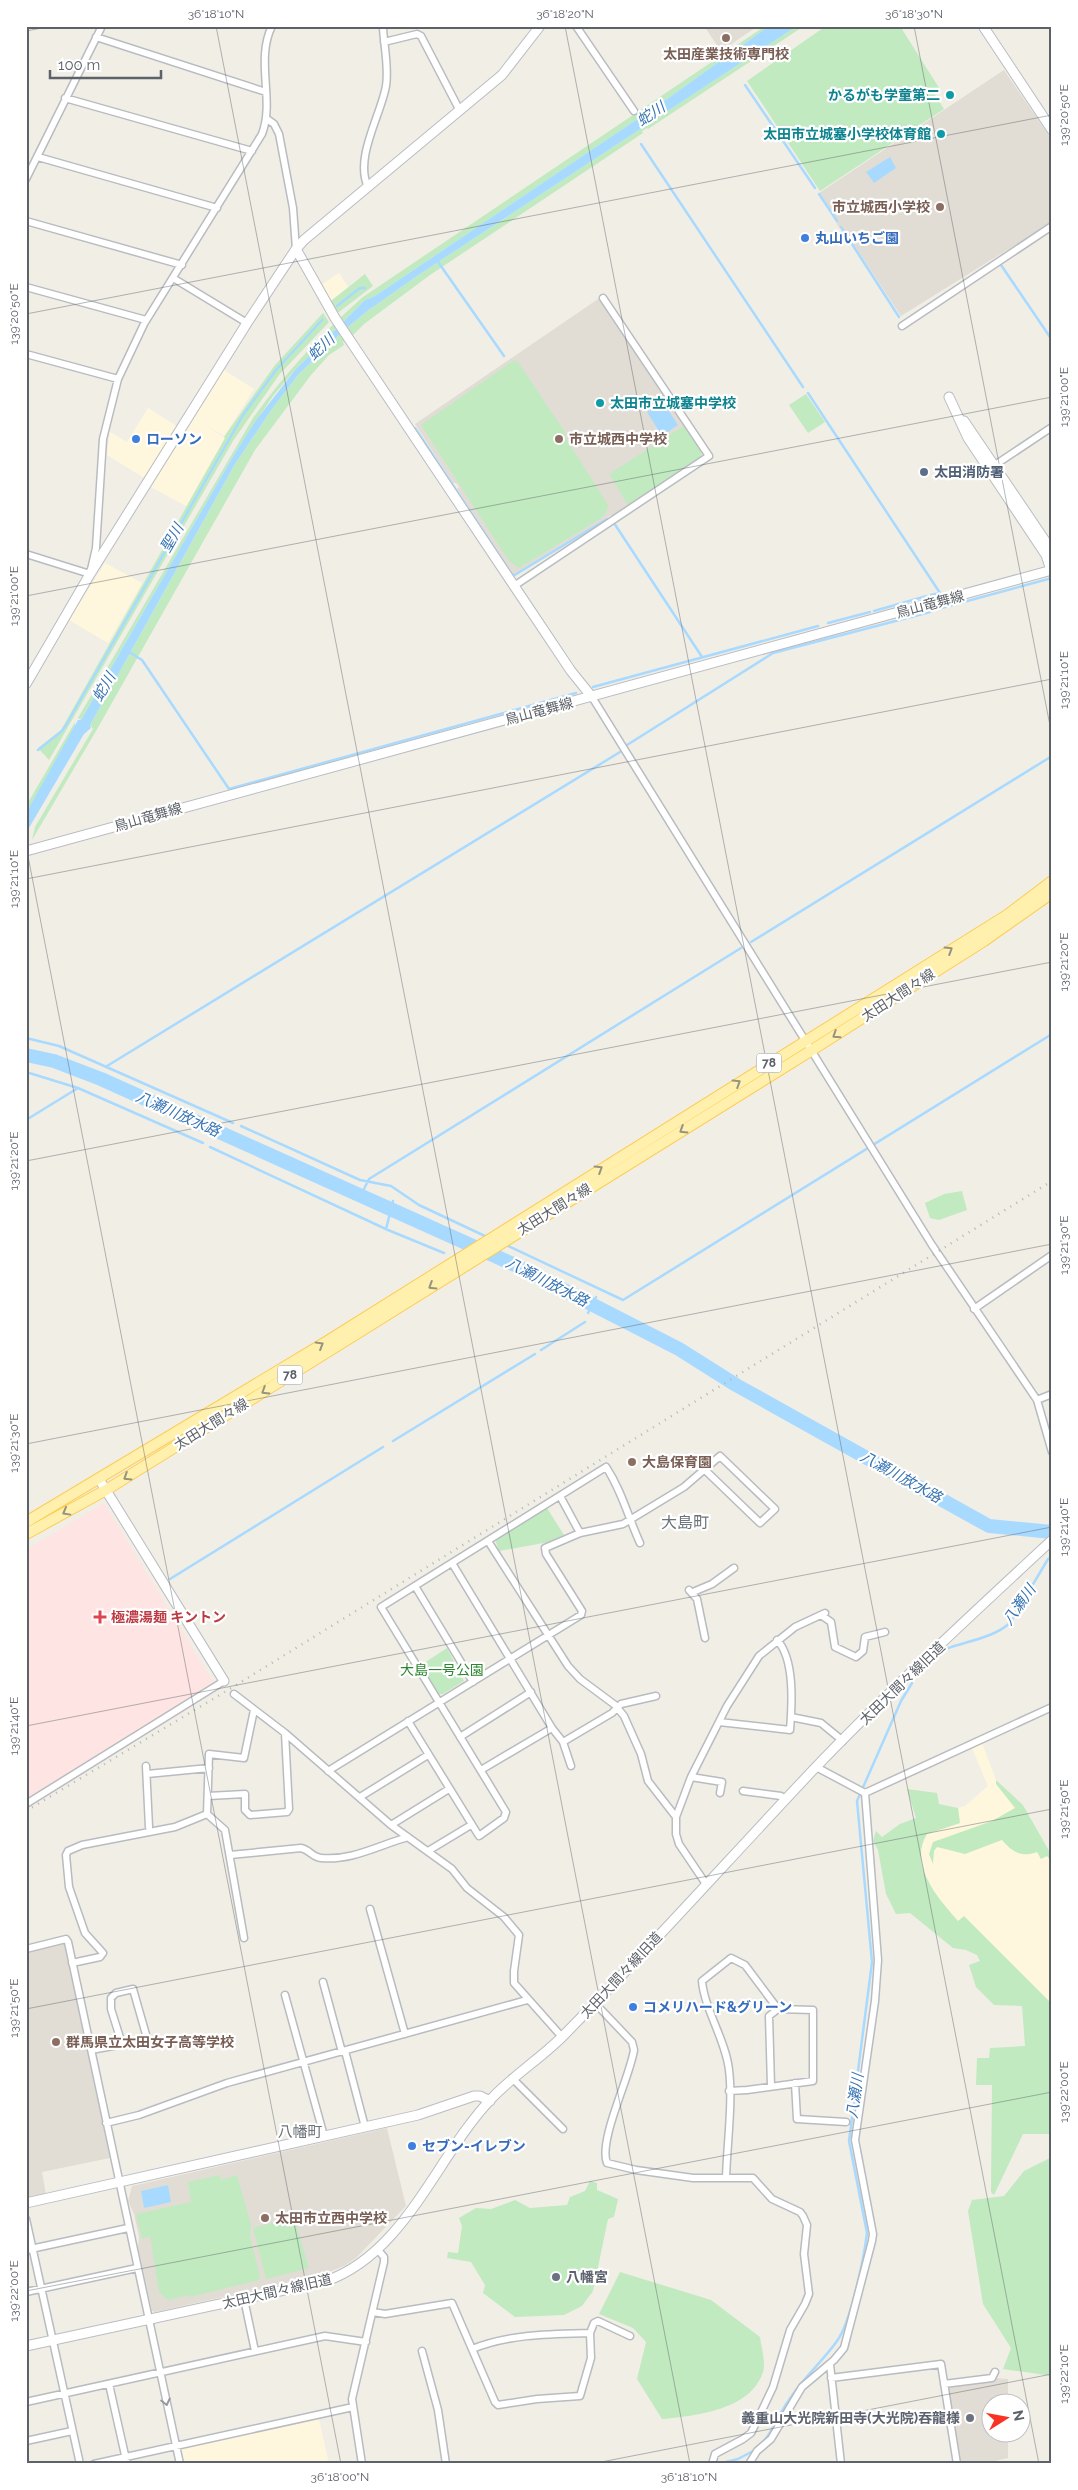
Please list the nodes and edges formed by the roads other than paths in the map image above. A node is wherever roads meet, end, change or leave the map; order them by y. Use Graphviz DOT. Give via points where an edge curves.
graph roads {
  1 [pos="102,26"];
  2 [pos="272,26"];
  3 [pos="540,26"];
  4 [pos="576,26"];
  5 [pos="983,26"];
  6 [pos="383,28"];
  7 [pos="96,37"];
  8 [pos="384,42"];
  9 [pos="266,92"];
  10 [pos="65,98"];
  11 [pos="634,111"];
  12 [pos="460,112"];
  13 [pos="267,119"];
  14 [pos="1052,130"];
  15 [pos="252,151"];
  16 [pos="38,157"];
  17 [pos="26,179"];
  18 [pos="368,187"];
  19 [pos="217,208"];
  20 [pos="26,221"];
  21 [pos="1052,226"];
  22 [pos="296,249"];
  23 [pos="182,265"];
  24 [pos="173,278"];
  25 [pos="26,287"];
  26 [pos="603,298"];
  27 [pos="146,320"];
  28 [pos="247,323"];
  29 [pos="902,326"];
  30 [pos="26,354"];
  31 [pos="118,379"];
  32 [pos="1052,427"];
  33 [pos="992,468"];
  34 [pos="1052,552"];
  35 [pos="26,554"];
  36 [pos="1051,570"];
  37 [pos="90,574"];
  38 [pos="514,586"];
  39 [pos="26,684"];
  40 [pos="592,697"];
  41 [pos="26,851"];
  42 [pos="1052,880"];
  43 [pos="1052,893"];
  44 [pos="806,1040"];
  45 [pos="812,1050"];
  46 [pos="1052,1255"];
  47 [pos="974,1309"];
  48 [pos="1052,1394"];
  49 [pos="1037,1400"];
  50 [pos="1052,1452"];
  51 [pos="705,1470"];
  52 [pos="99,1479"];
  53 [pos="106,1490"];
  54 [pos="560,1496"];
  55 [pos="629,1520"];
  56 [pos="26,1522"];
  57 [pos="580,1532"];
  58 [pos="26,1534"];
  59 [pos="488,1541"];
  60 [pos="1050,1542"];
  61 [pos="640,1543"];
  62 [pos="452,1563"];
  63 [pos="734,1568"];
  64 [pos="414,1586"];
  65 [pos="885,1632"];
  66 [pos="548,1636"];
  67 [pos="705,1638"];
  68 [pos="777,1640"];
  69 [pos="510,1658"];
  70 [pos="224,1682"];
  71 [pos="473,1682"];
  72 [pos="531,1692"];
  73 [pos="234,1694"];
  74 [pos="656,1696"];
  75 [pos="439,1702"];
  76 [pos="1052,1707"];
  77 [pos="617,1708"];
  78 [pos="254,1710"];
  79 [pos="791,1717"];
  80 [pos="408,1721"];
  81 [pos="719,1722"];
  82 [pos="552,1728"];
  83 [pos="284,1734"];
  84 [pos="460,1736"];
  85 [pos="843,1741"];
  86 [pos="563,1742"];
  87 [pos="428,1755"];
  88 [pos="572,1766"];
  89 [pos="209,1768"];
  90 [pos="816,1768"];
  91 [pos="481,1770"];
  92 [pos="328,1771"];
  93 [pos="691,1777"];
  94 [pos="449,1789"];
  95 [pos="743,1791"];
  96 [pos="865,1793"];
  97 [pos="720,1794"];
  98 [pos="208,1796"];
  99 [pos="360,1797"];
  100 [pos="786,1800"];
  101 [pos="26,1804"];
  102 [pos="207,1814"];
  103 [pos="676,1817"];
  104 [pos="391,1825"];
  105 [pos="471,1825"];
  106 [pos="149,1827"];
  107 [pos="408,1837"];
  108 [pos="428,1851"];
  109 [pos="230,1855"];
  110 [pos="706,1884"];
  111 [pos="370,1909"];
  112 [pos="244,1938"];
  113 [pos="26,1949"];
  114 [pos="72,1962"];
  115 [pos="323,1982"];
  116 [pos="285,1995"];
  117 [pos="527,2000"];
  118 [pos="594,2002"];
  119 [pos="778,2009"];
  120 [pos="405,2034"];
  121 [pos="562,2037"];
  122 [pos="122,2044"];
  123 [pos="91,2050"];
  124 [pos="343,2051"];
  125 [pos="303,2062"];
  126 [pos="512,2078"];
  127 [pos="795,2083"];
  128 [pos="771,2086"];
  129 [pos="730,2091"];
  130 [pos="490,2100"];
  131 [pos="846,2122"];
  132 [pos="106,2123"];
  133 [pos="364,2127"];
  134 [pos="563,2129"];
  135 [pos="324,2136"];
  136 [pos="726,2178"];
  137 [pos="118,2182"];
  138 [pos="26,2203"];
  139 [pos="26,2219"];
  140 [pos="128,2228"];
  141 [pos="30,2249"];
  142 [pos="377,2249"];
  143 [pos="137,2268"];
  144 [pos="41,2288"];
  145 [pos="26,2292"];
  146 [pos="244,2299"];
  147 [pos="373,2312"];
  148 [pos="148,2320"];
  149 [pos="590,2333"];
  150 [pos="630,2336"];
  151 [pos="53,2340"];
  152 [pos="366,2342"];
  153 [pos="26,2346"];
  154 [pos="472,2349"];
  155 [pos="255,2351"];
  156 [pos="422,2351"];
  157 [pos="830,2364"];
  158 [pos="995,2372"];
  159 [pos="159,2373"];
  160 [pos="831,2378"];
  161 [pos="109,2384"];
  162 [pos="944,2384"];
  163 [pos="64,2393"];
  164 [pos="26,2402"];
  165 [pos="353,2407"];
  166 [pos="72,2431"];
  167 [pos="26,2441"];
  168 [pos="176,2446"];
  169 [pos="126,2460"];
  170 [pos="712,2463"];
  171 [pos="80,2464"];
  172 [pos="94,2464"];
  173 [pos="180,2464"];
  174 [pos="362,2464"];
  175 [pos="446,2464"];
  176 [pos="749,2464"];
  177 [pos="841,2464"];
  178 [pos="957,2464"];
  1 -- 7 [label="street"];
  2 -- 9 [label="street" via="266,41"];
  3 -- 12 [label="street" via="502,75"];
  4 -- 11 [label="street"];
  5 -- 14 [label="street"];
  6 -- 8 [label="street"];
  7 -- 9 [label="street"];
  7 -- 10 [label="street"];
  8 -- 12 [label="street" via="417,34 421,36"];
  8 -- 18 [label="street" via="387,85 366,156 365,180"];
  9 -- 13 [label="street"];
  10 -- 15 [label="street"];
  10 -- 16 [label="street"];
  12 -- 18 [label="street"];
  13 -- 15 [label="street"];
  13 -- 22 [label="street" via="280,134 294,208"];
  15 -- 19 [label="street"];
  16 -- 17 [label="street"];
  16 -- 19 [label="street"];
  18 -- 22 [label="street"];
  19 -- 23 [label="street"];
  20 -- 23 [label="street"];
  21 -- 29 [label="street"];
  22 -- 28 [label="street"];
  22 -- 38 [label="street" via="337,321"];
  23 -- 24 [label="street"];
  24 -- 27 [label="street"];
  24 -- 28 [label="street"];
  25 -- 27 [label="street"];
  26 -- 38 [label="street" via="709,456"];
  27 -- 31 [label="street"];
  28 -- 37 [label="street"];
  30 -- 31 [label="street"];
  31 -- 37 [label="street" via="103,439 96,548"];
  32 -- 33 [label="street"];
  33 -- 33 [label="street" via="968,438 949,398"];
  33 -- 34 [label="street"];
  33 -- 36 [label="street" via="1046,555"];
  35 -- 37 [label="street"];
  36 -- 40 [label="street, 鳥山竜舞線"];
  37 -- 39 [label="street"];
  38 -- 40 [label="street"];
  40 -- 41 [label="street, 鳥山竜舞線"];
  40 -- 44 [label="street"];
  44 -- 42 [label="main road, 太田大間々線 / 78, one-way" via="1007,915"];
  43 -- 45 [label="main road, 太田大間々線 / 78, one-way" via="984,941"];
  44 -- 45 [label="street"];
  52 -- 44 [label="main road, 太田大間々線 / 78, one-way" via="326,1342"];
  45 -- 47 [label="street"];
  45 -- 53 [label="main road, 太田大間々線 / 78, one-way"];
  46 -- 47 [label="street"];
  47 -- 49 [label="street"];
  48 -- 49 [label="street"];
  49 -- 50 [label="street"];
  51 -- 51 [label="street" via="760,1523 774,1509 720,1456"];
  51 -- 55 [label="street" via="684,1487"];
  52 -- 53 [label="street"];
  52 -- 56 [label="main road, 太田大間々線 / 78"];
  53 -- 58 [label="main road, 太田大間々線 / 78, one-way"];
  53 -- 70 [label="street"];
  54 -- 55 [label="street" via="606,1467 620,1490"];
  54 -- 57 [label="street"];
  54 -- 59 [label="street"];
  55 -- 57 [label="street"];
  55 -- 61 [label="street"];
  57 -- 66 [label="street" via="545,1548 582,1614"];
  59 -- 62 [label="street"];
  59 -- 66 [label="street"];
  60 -- 85 [label="street, 太田大間々線旧道"];
  62 -- 64 [label="street"];
  62 -- 69 [label="street"];
  63 -- 67 [label="street" via="712,1584 691,1591 697,1599"];
  64 -- 71 [label="street"];
  64 -- 75 [label="street" via="381,1607"];
  65 -- 68 [label="street" via="865,1637 863,1651 856,1657 835,1647 831,1622 823,1614 794,1627"];
  66 -- 69 [label="street"];
  66 -- 77 [label="street" via="574,1674"];
  68 -- 79 [label="street" via="783,1646 792,1691"];
  68 -- 81 [label="street" via="759,1656"];
  69 -- 71 [label="street"];
  69 -- 72 [label="street"];
  70 -- 101 [label="street"];
  71 -- 75 [label="street"];
  72 -- 82 [label="street"];
  72 -- 84 [label="street"];
  73 -- 78 [label="street"];
  74 -- 77 [label="street" via="625,1702"];
  75 -- 80 [label="street"];
  75 -- 84 [label="street"];
  76 -- 96 [label="street"];
  77 -- 86 [label="street"];
  77 -- 103 [label="street" via="629,1724 648,1781"];
  78 -- 83 [label="street"];
  78 -- 89 [label="street" via="244,1758 209,1754"];
  79 -- 81 [label="street" via="790,1730"];
  79 -- 85 [label="street" via="821,1723"];
  80 -- 87 [label="street"];
  80 -- 92 [label="street"];
  81 -- 93 [label="street"];
  82 -- 86 [label="street"];
  82 -- 91 [label="street"];
  83 -- 92 [label="street"];
  83 -- 98 [label="street" via="287,1812 250,1815 245,1810 245,1794"];
  84 -- 91 [label="street"];
  85 -- 90 [label="street, 太田大間々線旧道"];
  86 -- 88 [label="street"];
  87 -- 94 [label="street"];
  87 -- 99 [label="street"];
  89 -- 98 [label="street"];
  89 -- 106 [label="street" via="146,1770"];
  90 -- 96 [label="street"];
  90 -- 100 [label="street, 太田大間々線旧道"];
  91 -- 105 [label="street" via="506,1812 479,1836"];
  92 -- 99 [label="street"];
  93 -- 97 [label="street" via="722,1782"];
  93 -- 103 [label="street"];
  94 -- 104 [label="street"];
  94 -- 105 [label="street"];
  95 -- 100 [label="street" via="781,1796"];
  96 -- 157 [label="street" via="878,1960 854,2140 873,2234 844,2348"];
  98 -- 102 [label="street"];
  99 -- 104 [label="street"];
  100 -- 110 [label="street, 太田大間々線旧道"];
  102 -- 109 [label="street" via="225,1830"];
  102 -- 114 [label="street" via="175,1827 82,1845 68,1851 66,1871 83,1929 104,1953 100,1958"];
  103 -- 110 [label="street" via="679,1844"];
  104 -- 107 [label="street"];
  105 -- 108 [label="street"];
  107 -- 108 [label="street"];
  107 -- 109 [label="street" via="365,1853 324,1859 315,1857 308,1849 296,1848"];
  108 -- 117 [label="street" via="452,1869 467,1888 516,1930 519,1943 513,1980"];
  109 -- 112 [label="street"];
  110 -- 118 [label="street, 太田大間々線旧道"];
  111 -- 120 [label="street"];
  113 -- 114 [label="street" via="66,1939"];
  114 -- 123 [label="street"];
  115 -- 124 [label="street"];
  116 -- 125 [label="street"];
  117 -- 120 [label="street"];
  117 -- 121 [label="street"];
  118 -- 121 [label="street, 太田大間々線旧道"];
  118 -- 136 [label="street" via="632,2042 634,2050 609,2133 607,2163 693,2178"];
  119 -- 127 [label="street" via="813,2010 813,2081"];
  119 -- 128 [label="street" via="769,2016"];
  119 -- 129 [label="street" via="745,1965 731,1958 702,1981 730,2068"];
  120 -- 124 [label="street"];
  121 -- 126 [label="street, 太田大間々線旧道"];
  122 -- 122 [label="street" via="145,2040 148,2035 133,1989 116,1993 111,1998"];
  122 -- 123 [label="street"];
  123 -- 132 [label="street"];
  124 -- 125 [label="street"];
  124 -- 133 [label="street"];
  125 -- 132 [label="street"];
  125 -- 135 [label="street"];
  126 -- 130 [label="street, 太田大間々線旧道"];
  126 -- 134 [label="street"];
  127 -- 128 [label="street"];
  127 -- 131 [label="street" via="797,2119"];
  128 -- 129 [label="street"];
  129 -- 136 [label="street"];
  130 -- 133 [label="street" via="474,2096 443,2108"];
  130 -- 142 [label="street, 太田大間々線旧道" via="406,2217"];
  132 -- 137 [label="street"];
  133 -- 135 [label="street"];
  135 -- 137 [label="street"];
  136 -- 170 [label="street" via="753,2178 772,2199 803,2216 807,2225 804,2254 809,2294 790,2330 773,2386 751,2433 715,2454"];
  137 -- 138 [label="street"];
  137 -- 140 [label="street"];
  139 -- 141 [label="street"];
  140 -- 141 [label="street"];
  140 -- 143 [label="street"];
  141 -- 144 [label="street"];
  142 -- 146 [label="street, 太田大間々線旧道" via="360,2264 335,2278"];
  142 -- 147 [label="street" via="384,2262"];
  143 -- 144 [label="street"];
  143 -- 148 [label="street"];
  144 -- 145 [label="street"];
  144 -- 151 [label="street"];
  146 -- 148 [label="street, 太田大間々線旧道"];
  146 -- 155 [label="street"];
  147 -- 152 [label="street"];
  147 -- 154 [label="street" via="385,2314 452,2303"];
  148 -- 151 [label="street, 太田大間々線旧道"];
  148 -- 159 [label="street"];
  149 -- 150 [label="street" via="598,2321"];
  149 -- 154 [label="street" via="528,2336 492,2341"];
  149 -- 154 [label="street" via="591,2358 580,2396 498,2405"];
  151 -- 153 [label="street, 太田大間々線旧道"];
  151 -- 163 [label="street"];
  152 -- 155 [label="street" via="325,2336"];
  152 -- 165 [label="street" via="352,2399"];
  155 -- 159 [label="street"];
  156 -- 175 [label="street" via="438,2410"];
  157 -- 160 [label="street"];
  157 -- 176 [label="street" via="802,2388 771,2439 757,2451"];
  158 -- 162 [label="street" via="992,2378"];
  159 -- 161 [label="street"];
  159 -- 168 [label="street, one-way"];
  160 -- 162 [label="street" via="941,2364"];
  160 -- 177 [label="street"];
  161 -- 163 [label="street"];
  161 -- 169 [label="street"];
  162 -- 178 [label="street"];
  163 -- 164 [label="street"];
  163 -- 166 [label="street"];
  165 -- 168 [label="street"];
  165 -- 174 [label="street"];
  166 -- 167 [label="street"];
  166 -- 171 [label="street"];
  168 -- 169 [label="street"];
  168 -- 173 [label="street"];
  169 -- 172 [label="street"];
}
